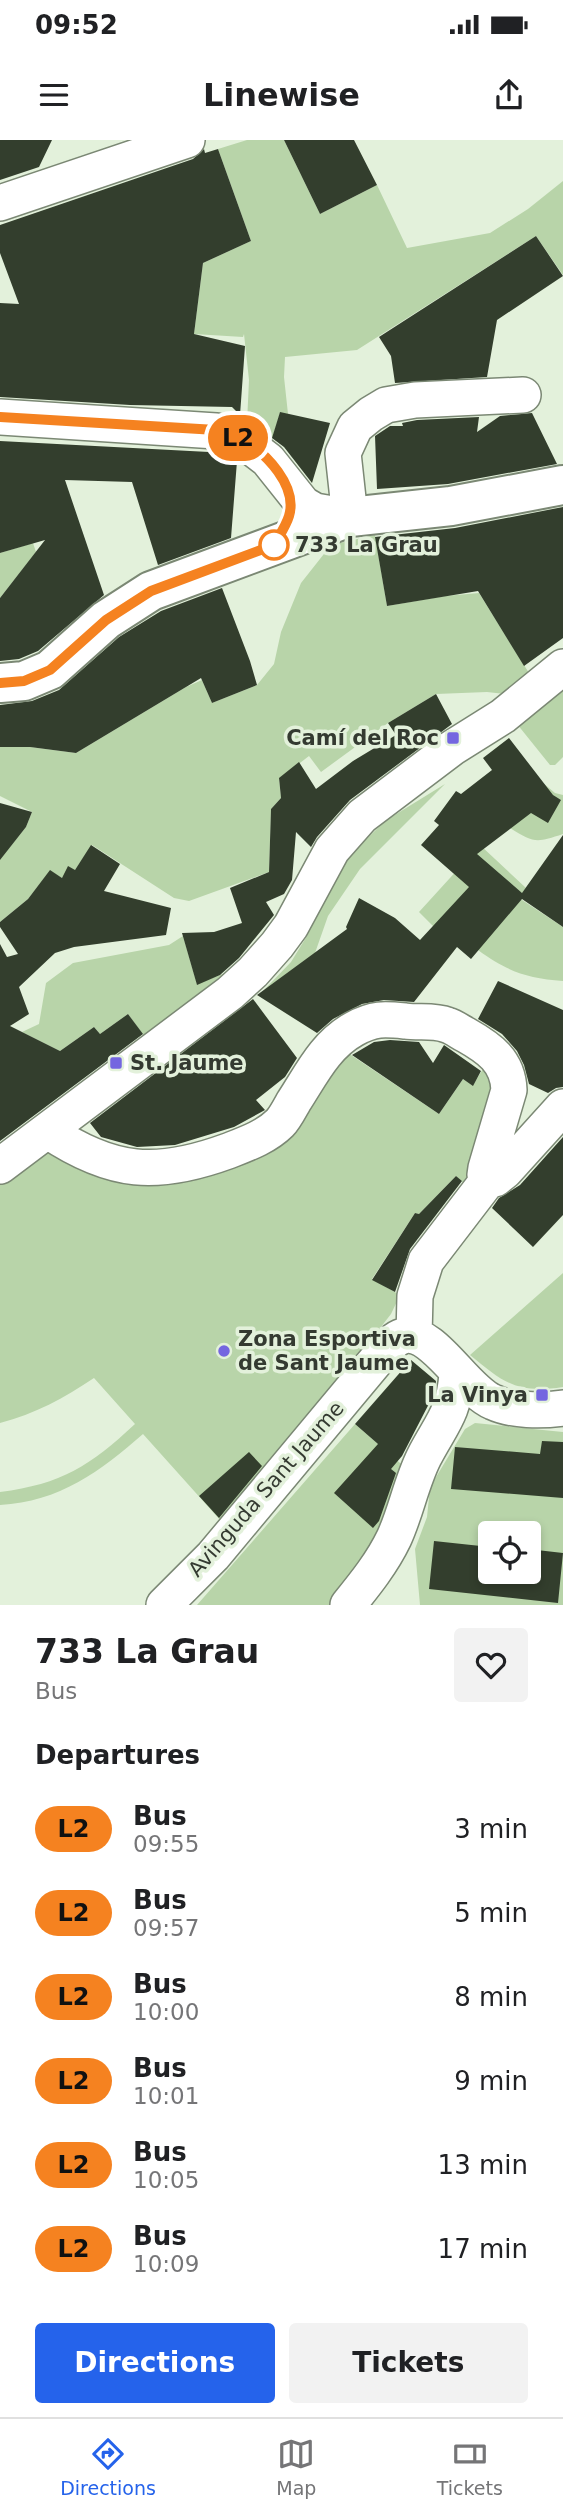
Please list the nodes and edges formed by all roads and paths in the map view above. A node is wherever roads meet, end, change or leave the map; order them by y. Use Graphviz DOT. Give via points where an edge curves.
graph roads {
  1 [pos="187,140"];
  2 [pos="0,203"];
  3 [pos="523,395"];
  4 [pos="0,417"];
  5 [pos="563,485"];
  6 [pos="287,486"];
  7 [pos="349,517"];
  8 [pos="274,545"];
  9 [pos="563,667"];
  10 [pos="0,683"];
  11 [pos="563,1107"];
  12 [pos="48,1131"];
  13 [pos="0,1166"];
  14 [pos="488,1180"];
  15 [pos="424,1341"];
  16 [pos="457,1374"];
  17 [pos="563,1408"];
  18 [pos="164,1605"];
  19 [pos="348,1605"];
  1 -- 2 [label="street"];
  3 -- 7 [label="street" via="415,400 386,405 371,414 355,427 343,453"];
  4 -- 6 [label="street" via="216,430 242,440 268,460"];
  5 -- 7 [label="main road" via="451,506"];
  6 -- 7 [label="street" via="315,511"];
  6 -- 8 [label="street" via="290,514"];
  7 -- 8 [label="main road"];
  8 -- 10 [label="main road" via="151,591 106,620 50,670 24,681"];
  9 -- 12 [label="street" via="503,716 362,816 332,850 291,926 253,972"];
  11 -- 14 [label="street" via="505,1171"];
  12 -- 13 [label="street"];
  12 -- 14 [label="street" via="108,1163 143,1169 182,1165 251,1143 280,1123 317,1062 354,1029 390,1018 447,1025 484,1045 503,1065 509,1090 486,1168"];
  14 -- 15 [label="street" via="426,1261 415,1296"];
  15 -- 16 [label="street"];
  15 -- 18 [label="street, Avinguda Sant Jaume" via="405,1335 394,1341 213,1556"];
  16 -- 17 [label="street" via="492,1402"];
  16 -- 19 [label="street" via="451,1410 423,1459 394,1536 380,1564"];
}
